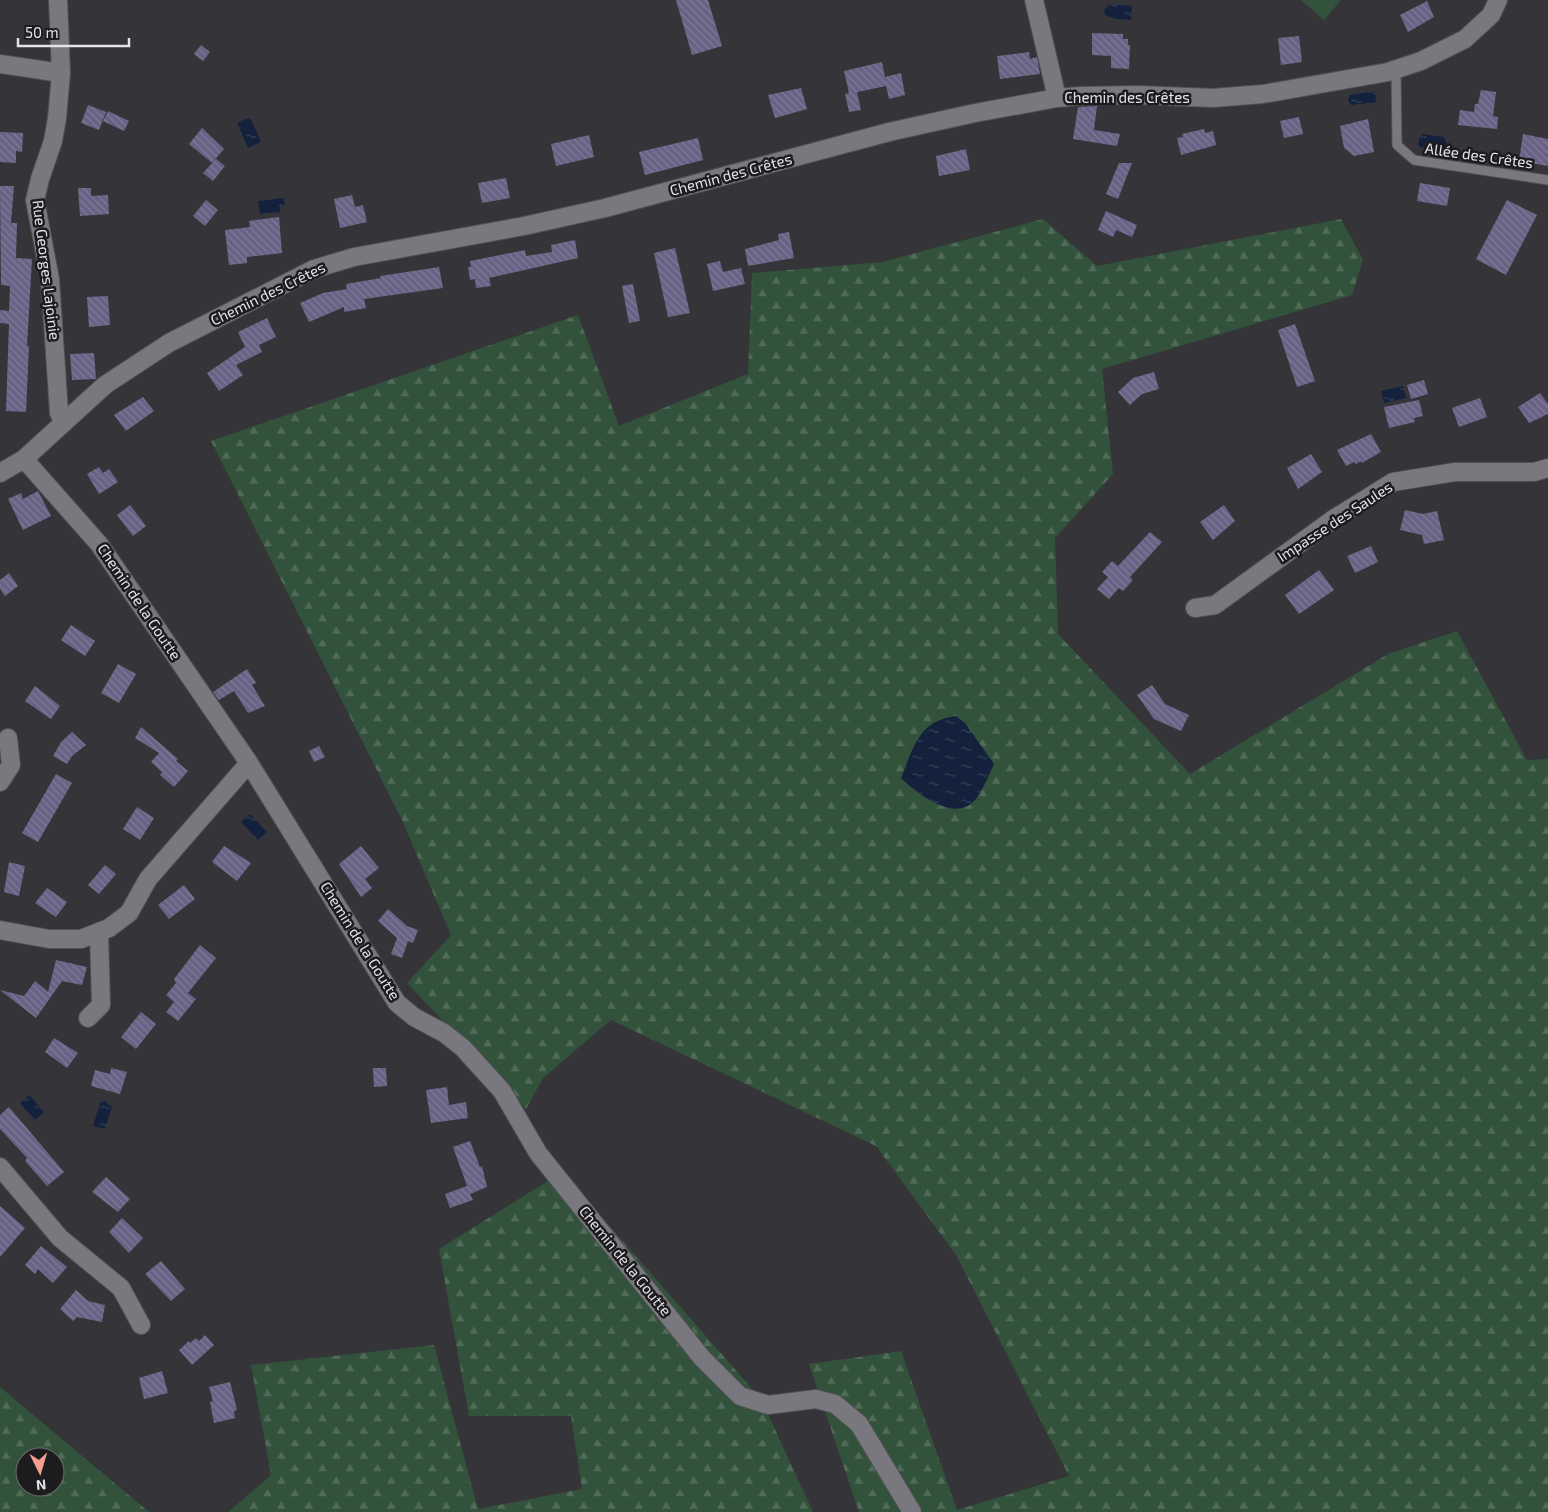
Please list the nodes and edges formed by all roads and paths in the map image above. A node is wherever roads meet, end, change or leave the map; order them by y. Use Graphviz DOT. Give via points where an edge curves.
graph roads {
  1 [pos="58,0"];
  2 [pos="1034,0"];
  3 [pos="1498,0"];
  4 [pos="0,64"];
  5 [pos="1396,70"];
  6 [pos="61,73"];
  7 [pos="1058,98"];
  8 [pos="1548,180"];
  9 [pos="64,422"];
  10 [pos="24,459"];
  11 [pos="1548,468"];
  12 [pos="0,473"];
  13 [pos="1195,608"];
  14 [pos="8,738"];
  15 [pos="249,763"];
  16 [pos="0,782"];
  17 [pos="0,930"];
  18 [pos="99,932"];
  19 [pos="88,1018"];
  20 [pos="0,1167"];
  21 [pos="141,1325"];
  22 [pos="912,1512"];
  1 -- 6 [label="street, Rue Georges Lajoinie"];
  2 -- 7 [label="street"];
  3 -- 5 [label="street, Chemin des Crêtes" via="1491,15 1465,39"];
  4 -- 6 [label="street"];
  5 -- 7 [label="street, Chemin des Crêtes" via="1263,94 1213,98 1138,95"];
  5 -- 8 [label="lane, Allée des Crêtes" via="1397,145 1414,160"];
  6 -- 9 [label="street, Rue Georges Lajoinie" via="53,141 35,200 50,279 59,413"];
  7 -- 9 [label="street, Chemin des Crêtes" via="889,132 605,208 354,256 314,269 169,343 105,384"];
  9 -- 10 [label="street, Chemin des Crêtes"];
  10 -- 12 [label="street, Chemin des Crêtes"];
  10 -- 15 [label="street, Chemin de la Goutte" via="99,544"];
  11 -- 13 [label="street, Impasse des Saules" via="1534,472 1455,472 1393,482 1332,520 1215,605"];
  14 -- 16 [label="street" via="10,766"];
  15 -- 18 [label="street" via="148,879 128,913"];
  15 -- 22 [label="street, Chemin de la Goutte" via="397,1003 463,1048 502,1091 538,1153 702,1358 740,1396 768,1405 816,1399 835,1404 859,1424"];
  17 -- 18 [label="street" via="49,939 81,939"];
  18 -- 19 [label="street" via="101,1005"];
  20 -- 21 [label="street" via="60,1238 122,1288"];
}
